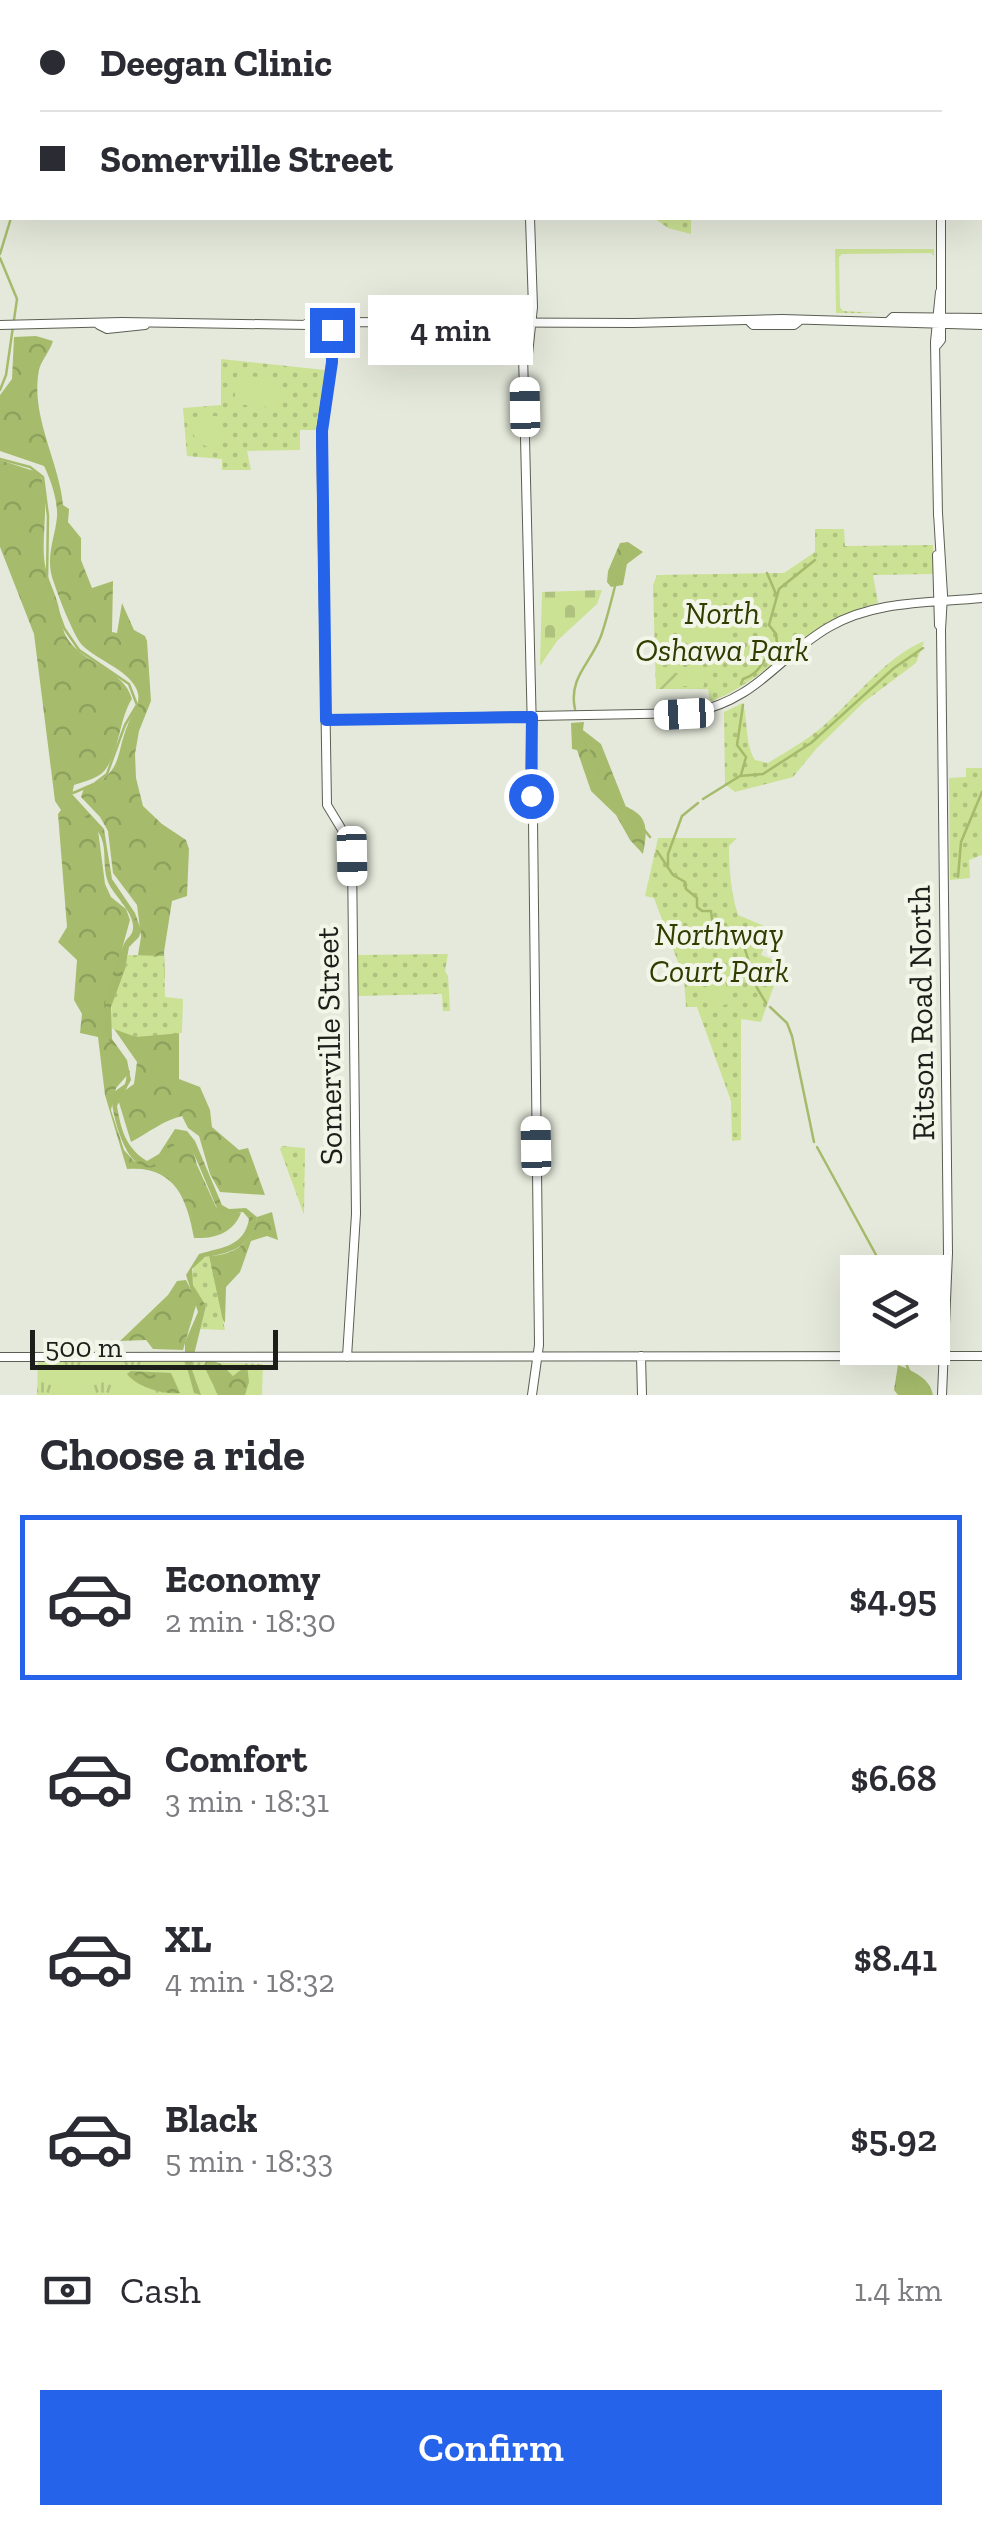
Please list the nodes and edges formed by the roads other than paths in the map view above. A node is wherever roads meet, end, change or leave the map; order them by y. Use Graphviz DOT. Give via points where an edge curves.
graph roads {
  1 [pos="530,220"];
  2 [pos="941,220"];
  3 [pos="939,321"];
  4 [pos="982,322"];
  5 [pos="528,323"];
  6 [pos="332,324"];
  7 [pos="0,325"];
  8 [pos="982,598"];
  9 [pos="940,602"];
  10 [pos="530,717"];
  11 [pos="326,720"];
  12 [pos="948,1255"];
  13 [pos="840,1355"];
  14 [pos="642,1356"];
  15 [pos="982,1356"];
  16 [pos="0,1357"];
  17 [pos="347,1357"];
  18 [pos="538,1357"];
  19 [pos="950,1358"];
  20 [pos="942,1365"];
  21 [pos="532,1395"];
  22 [pos="642,1395"];
  23 [pos="942,1395"];
  1 -- 5 [label="main road"];
  2 -- 3 [label="main road, Ritson Road North"];
  3 -- 4 [label="main road"];
  3 -- 5 [label="main road"];
  3 -- 9 [label="main road, Ritson Road North"];
  5 -- 6 [label="main road"];
  5 -- 10 [label="main road"];
  6 -- 7 [label="main road"];
  6 -- 11 [label="main road, Somerville Street" via="322,431"];
  8 -- 9 [label="main road"];
  9 -- 10 [label="main road" via="854,614 814,637 759,685 698,712"];
  9 -- 12 [label="main road, Ritson Road North"];
  10 -- 11 [label="main road"];
  10 -- 18 [label="main road"];
  11 -- 17 [label="main road, Somerville Street" via="327,805 352,856 356,1225"];
  13 -- 14 [label="main road"];
  14 -- 18 [label="main road"];
  14 -- 22 [label="main road"];
  15 -- 19 [label="main road"];
  16 -- 17 [label="main road"];
  17 -- 18 [label="main road"];
  18 -- 21 [label="main road"];
  20 -- 23 [label="main road, Ritson Road North"];
}
